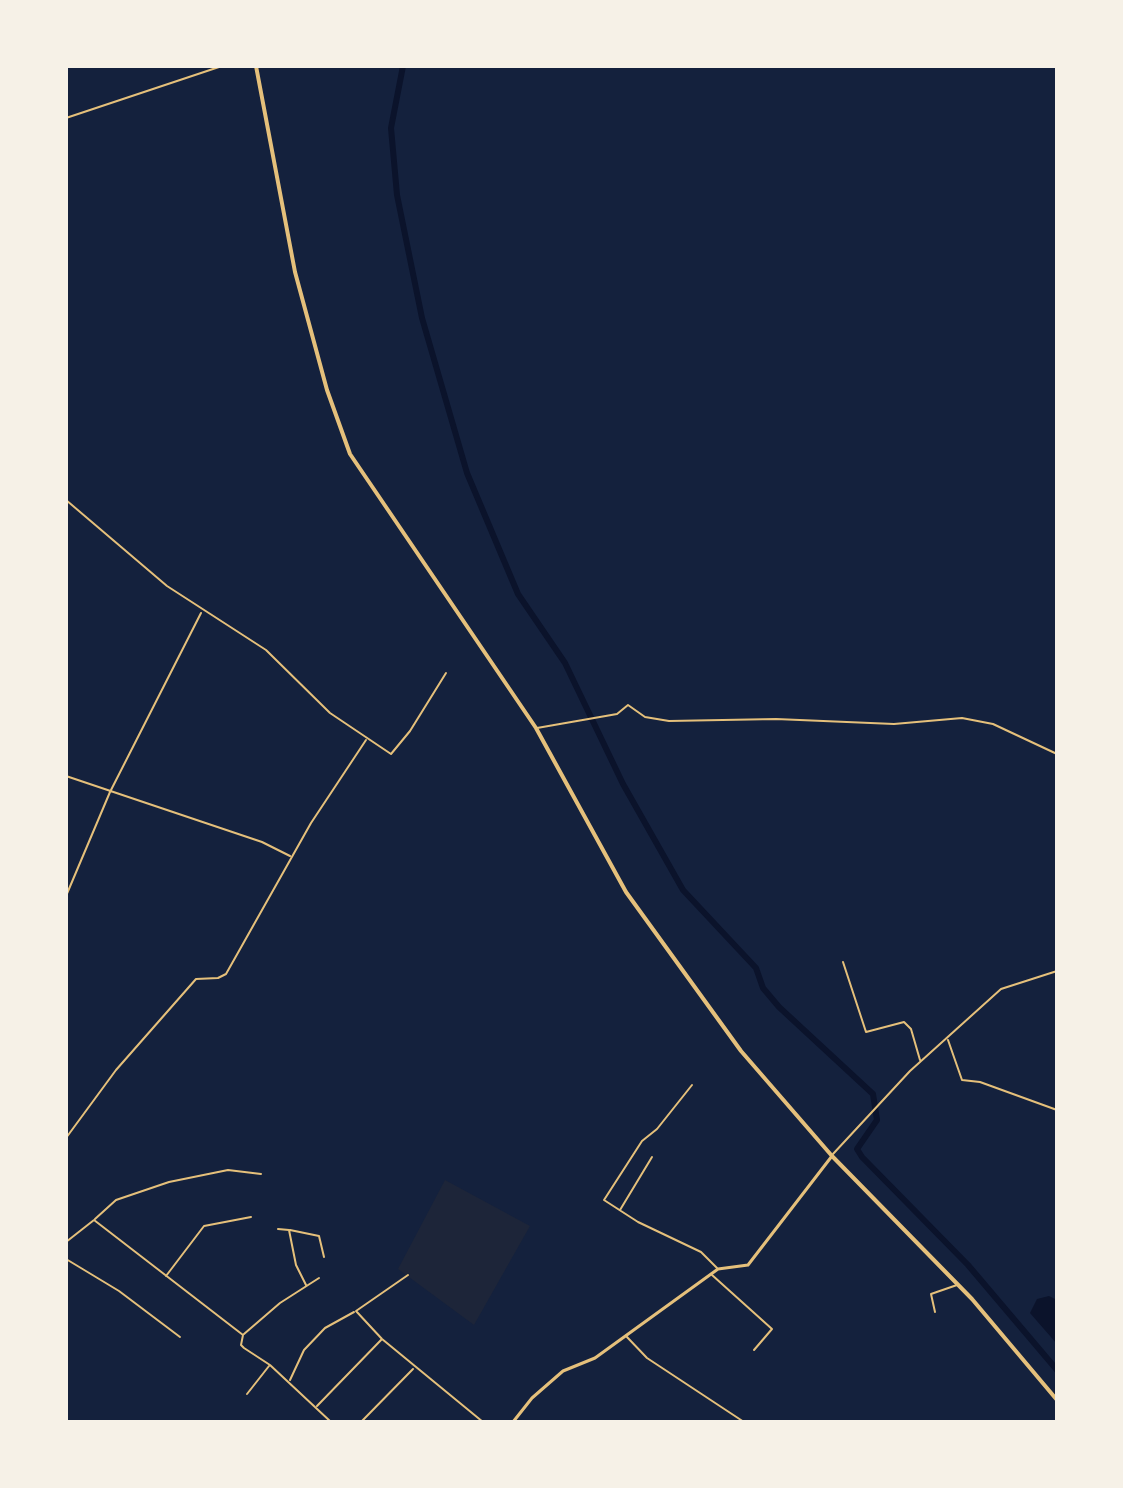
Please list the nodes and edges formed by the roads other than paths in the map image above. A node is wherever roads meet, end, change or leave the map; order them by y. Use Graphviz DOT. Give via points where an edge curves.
graph roads {
  1 [pos="222,66"];
  2 [pos="256,66"];
  3 [pos="66,118"];
  4 [pos="66,500"];
  5 [pos="202,612"];
  6 [pos="446,673"];
  7 [pos="536,728"];
  8 [pos="367,739"];
  9 [pos="1057,754"];
  10 [pos="66,776"];
  11 [pos="110,792"];
  12 [pos="291,857"];
  13 [pos="66,896"];
  14 [pos="843,962"];
  15 [pos="1057,971"];
  16 [pos="948,1038"];
  17 [pos="921,1061"];
  18 [pos="692,1085"];
  19 [pos="1057,1110"];
  20 [pos="66,1138"];
  21 [pos="832,1156"];
  22 [pos="652,1157"];
  23 [pos="261,1174"];
  24 [pos="620,1211"];
  25 [pos="251,1217"];
  26 [pos="94,1220"];
  27 [pos="278,1229"];
  28 [pos="289,1230"];
  29 [pos="66,1242"];
  30 [pos="324,1257"];
  31 [pos="66,1259"];
  32 [pos="718,1269"];
  33 [pos="408,1275"];
  34 [pos="711,1275"];
  35 [pos="165,1277"];
  36 [pos="319,1278"];
  37 [pos="958,1284"];
  38 [pos="307,1286"];
  39 [pos="356,1311"];
  40 [pos="935,1312"];
  41 [pos="243,1335"];
  42 [pos="626,1336"];
  43 [pos="180,1337"];
  44 [pos="382,1339"];
  45 [pos="754,1350"];
  46 [pos="270,1365"];
  47 [pos="415,1367"];
  48 [pos="290,1381"];
  49 [pos="247,1394"];
  50 [pos="1057,1400"];
  51 [pos="316,1407"];
  52 [pos="331,1422"];
  53 [pos="361,1422"];
  54 [pos="483,1422"];
  55 [pos="513,1422"];
  56 [pos="744,1422"];
  1 -- 3 [label="street"];
  2 -- 7 [label="main road" via="288,244 343,440"];
  4 -- 5 [label="street"];
  5 -- 8 [label="street" via="266,650 330,713"];
  5 -- 11 [label="street"];
  6 -- 8 [label="street" via="394,754"];
  7 -- 9 [label="street" via="617,714 628,705 645,717 669,721 894,724 962,718 993,724"];
  7 -- 21 [label="main road" via="636,907 773,1092"];
  8 -- 12 [label="street"];
  10 -- 11 [label="street"];
  11 -- 12 [label="street" via="262,842"];
  11 -- 13 [label="street"];
  12 -- 20 [label="street" via="226,974 196,979 116,1070"];
  14 -- 17 [label="street" via="866,1032 904,1022"];
  15 -- 16 [label="street" via="1001,989"];
  16 -- 17 [label="street"];
  16 -- 19 [label="street" via="962,1080"];
  17 -- 21 [label="street"];
  18 -- 24 [label="street" via="642,1141 605,1198"];
  21 -- 32 [label="street" via="748,1265"];
  21 -- 37 [label="main road"];
  22 -- 24 [label="street"];
  23 -- 26 [label="street" via="228,1170 169,1182 116,1200"];
  24 -- 32 [label="street" via="697,1249"];
  25 -- 35 [label="street" via="204,1226"];
  26 -- 29 [label="street"];
  26 -- 35 [label="street"];
  27 -- 28 [label="street"];
  28 -- 30 [label="street" via="319,1236"];
  28 -- 38 [label="street" via="296,1265"];
  31 -- 43 [label="street"];
  32 -- 34 [label="street"];
  33 -- 39 [label="street"];
  34 -- 42 [label="street"];
  34 -- 45 [label="street" via="772,1329"];
  35 -- 41 [label="street"];
  36 -- 38 [label="street"];
  37 -- 40 [label="street" via="931,1294"];
  37 -- 50 [label="main road"];
  38 -- 41 [label="street"];
  39 -- 44 [label="street"];
  39 -- 48 [label="street" via="325,1328 304,1350"];
  41 -- 46 [label="street" via="241,1345"];
  42 -- 55 [label="street" via="595,1358 563,1371"];
  42 -- 56 [label="street" via="647,1358"];
  44 -- 47 [label="street"];
  44 -- 51 [label="street"];
  46 -- 48 [label="street"];
  46 -- 49 [label="street"];
  47 -- 53 [label="street"];
  47 -- 54 [label="street"];
  48 -- 51 [label="street"];
  51 -- 52 [label="street"];
}
